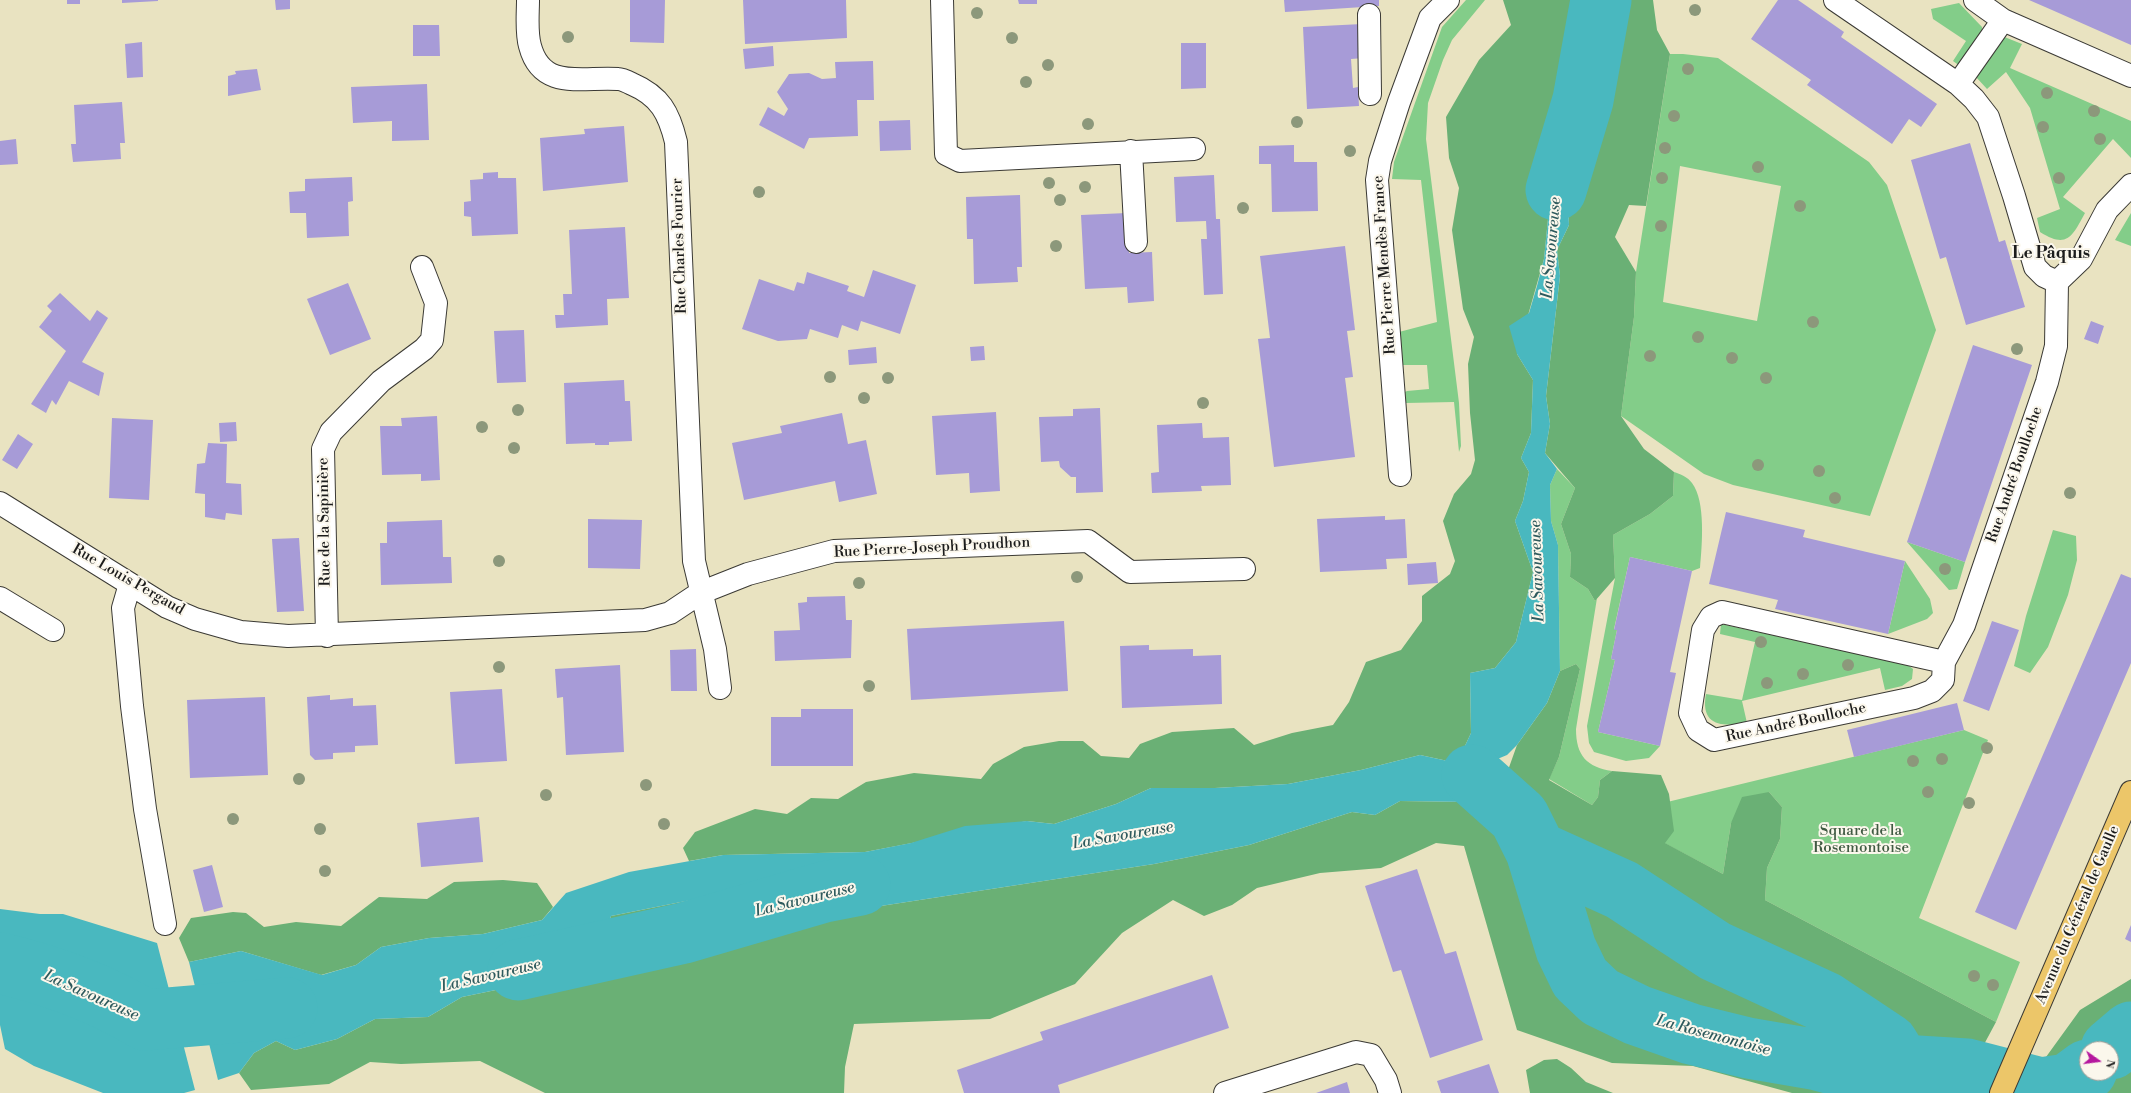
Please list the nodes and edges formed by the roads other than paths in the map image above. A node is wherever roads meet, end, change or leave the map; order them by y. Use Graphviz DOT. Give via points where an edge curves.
graph roads {
  1 [pos="528,0"];
  2 [pos="942,0"];
  3 [pos="1448,0"];
  4 [pos="1835,0"];
  5 [pos="1975,0"];
  6 [pos="1369,15"];
  7 [pos="2003,20"];
  8 [pos="2131,76"];
  9 [pos="1958,84"];
  10 [pos="1399,102"];
  11 [pos="1194,149"];
  12 [pos="1131,151"];
  13 [pos="2131,185"];
  14 [pos="1136,242"];
  15 [pos="422,267"];
  16 [pos="2057,282"];
  17 [pos="1400,474"];
  18 [pos="0,503"];
  19 [pos="1244,569"];
  20 [pos="130,584"];
  21 [pos="700,592"];
  22 [pos="0,598"];
  23 [pos="480,626"];
  24 [pos="53,630"];
  25 [pos="327,636"];
  26 [pos="1944,662"];
  27 [pos="720,688"];
  28 [pos="2131,792"];
  29 [pos="165,924"];
  30 [pos="1225,1093"];
  31 [pos="1390,1093"];
  32 [pos="2001,1093"];
  1 -- 21 [label="street, Rue Charles Fourier" via="530,46 540,66 554,77 578,81 619,78 644,89 662,105 672,126 676,142 694,561"];
  2 -- 12 [label="street" via="946,154 960,161"];
  3 -- 10 [label="street, Rue Pierre Mendès France" via="1430,18"];
  4 -- 9 [label="street"];
  5 -- 7 [label="street"];
  6 -- 10 [label="street" via="1366,95 1378,94"];
  7 -- 8 [label="street"];
  7 -- 9 [label="street"];
  9 -- 16 [label="street" via="1988,117 2035,267 2044,276"];
  10 -- 17 [label="street, Rue Pierre Mendès France" via="1380,161 1377,180"];
  11 -- 12 [label="street"];
  12 -- 14 [label="street"];
  13 -- 16 [label="street" via="2108,210 2081,259"];
  15 -- 25 [label="street, Rue de la Sapinière" via="436,303 432,340 375,387 331,432 323,449"];
  16 -- 26 [label="street, Rue André Boulloche" via="2056,346 2047,382 1964,625"];
  18 -- 20 [label="street, Rue Louis Pergaud"];
  19 -- 21 [label="street, Rue Pierre-Joseph Proudhon" via="1130,572 1088,541 873,549 834,551 748,574"];
  20 -- 25 [label="street, Rue Louis Pergaud" via="167,607 194,619 241,632"];
  20 -- 29 [label="street" via="123,608 132,706 145,809"];
  21 -- 23 [label="street, Rue Pierre-Joseph Proudhon" via="670,613 646,620"];
  21 -- 27 [label="street, Rue Charles Fourier" via="715,649"];
  22 -- 24 [label="street"];
  23 -- 25 [label="street, Rue Louis Pergaud"];
  26 -- 26 [label="street, Rue André Boulloche" via="1722,612 1711,617 1703,630 1690,713 1698,730 1714,740 1914,698 1932,691 1942,680"];
  28 -- 32 [label="main road, Avenue du Général de Gaulle"];
  30 -- 31 [label="street" via="1356,1052 1371,1055 1386,1080"];
}
